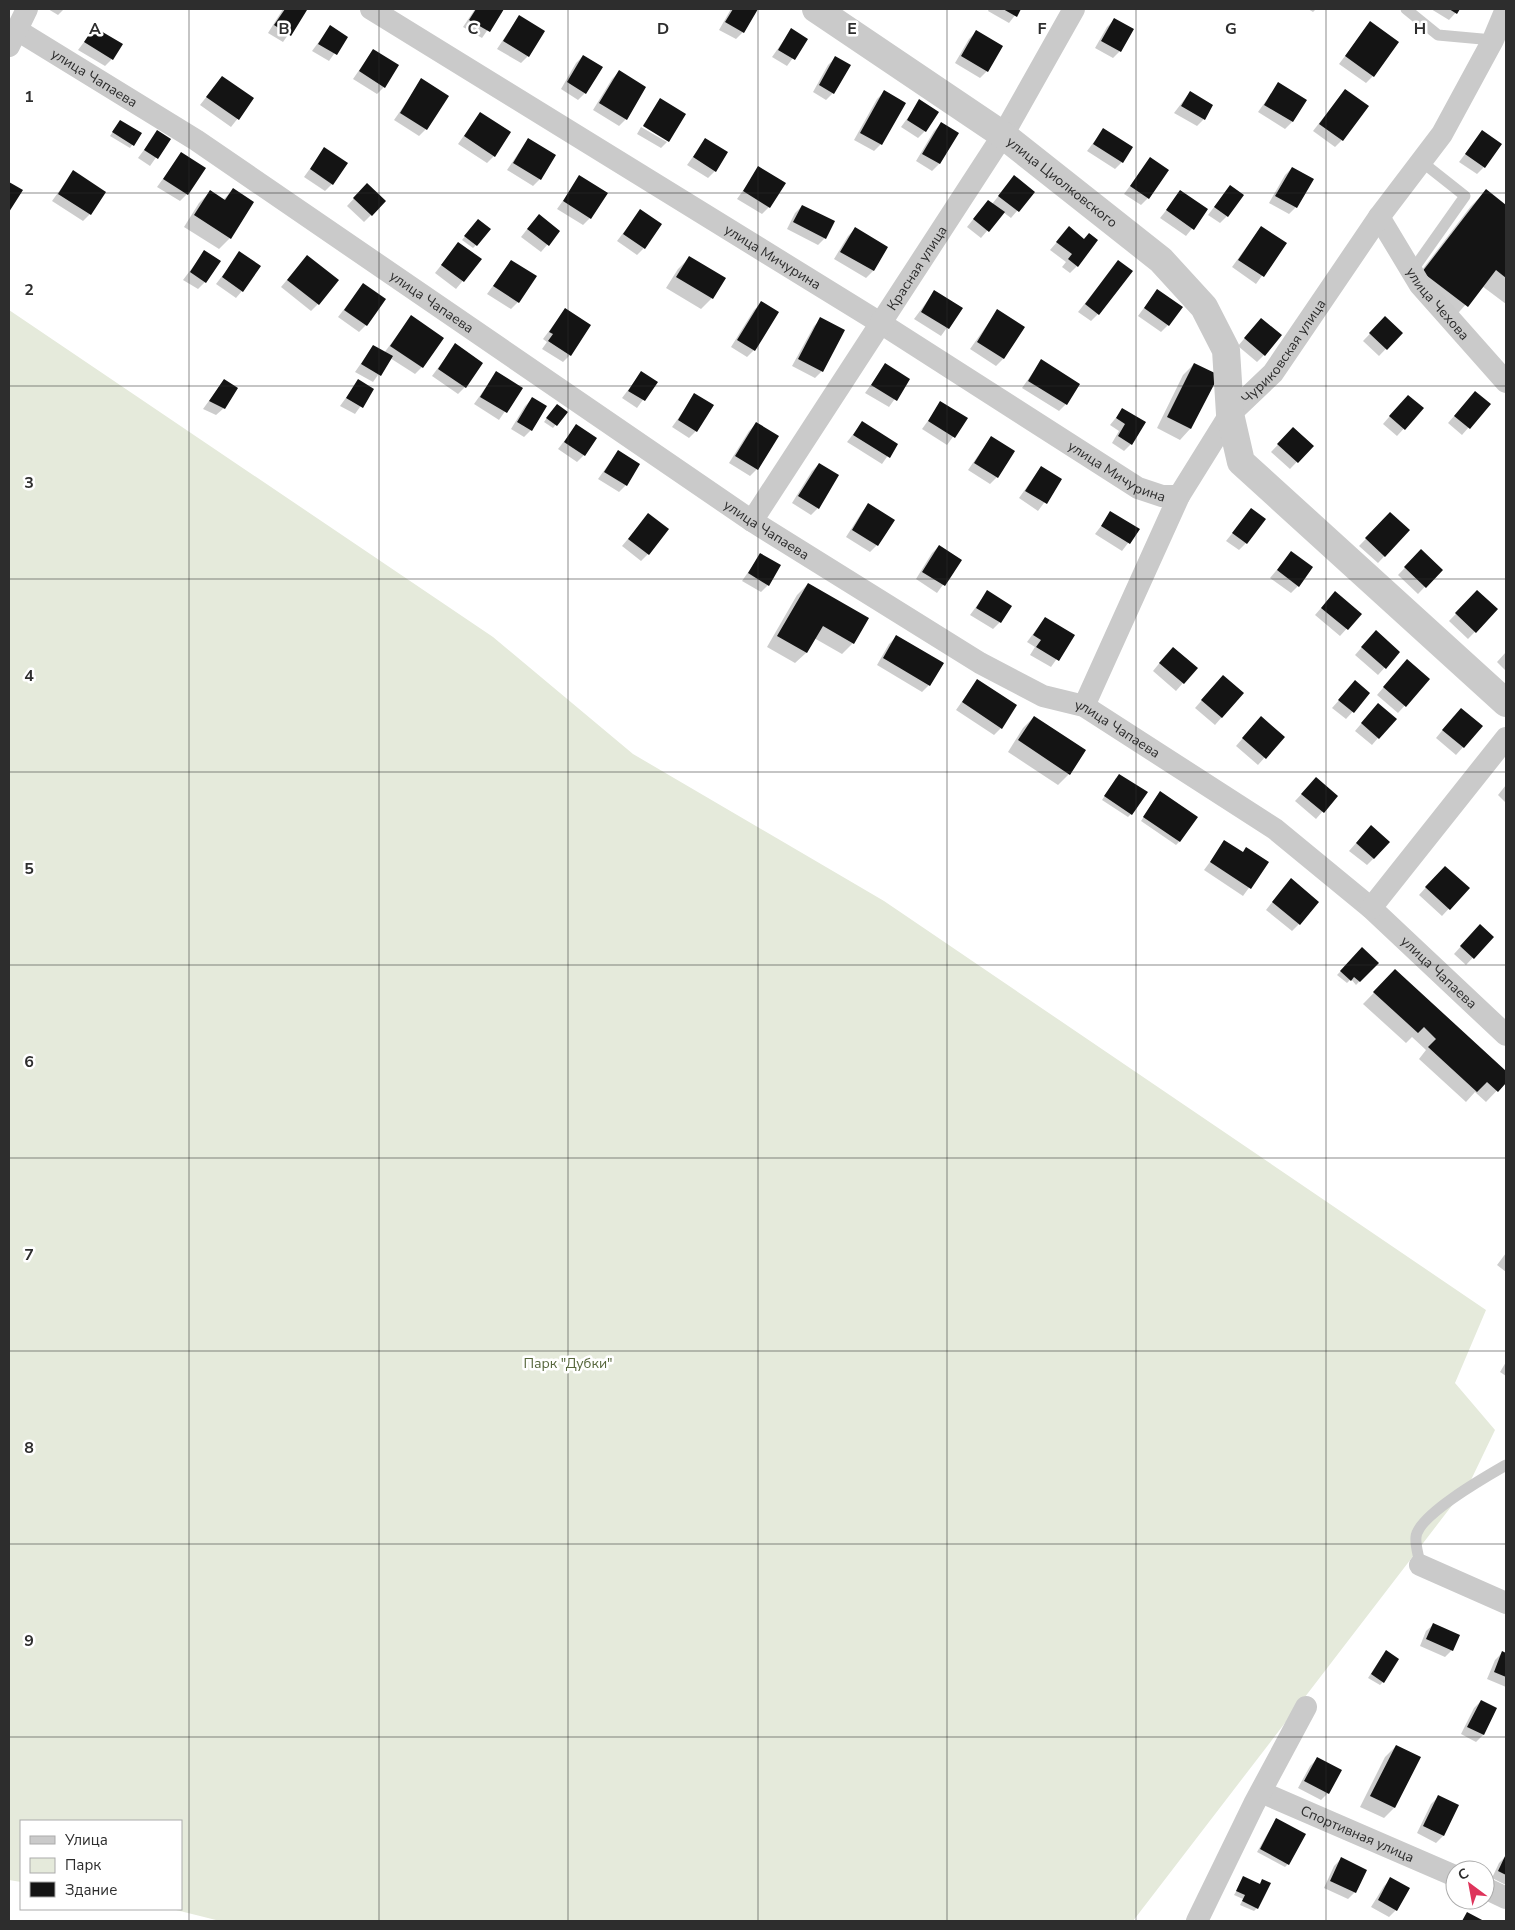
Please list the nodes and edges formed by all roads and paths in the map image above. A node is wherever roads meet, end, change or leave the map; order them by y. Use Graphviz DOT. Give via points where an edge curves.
graph roads {
  1 [pos="27,9"];
  2 [pos="371,9"];
  3 [pos="816,9"];
  4 [pos="1074,9"];
  5 [pos="1406,9"];
  6 [pos="1506,9"];
  7 [pos="13,38"];
  8 [pos="1493,40"];
  9 [pos="1003,135"];
  10 [pos="1422,162"];
  11 [pos="1379,217"];
  12 [pos="1412,271"];
  13 [pos="882,324"];
  14 [pos="1506,382"];
  15 [pos="1230,414"];
  16 [pos="1178,496"];
  17 [pos="752,521"];
  18 [pos="1506,703"];
  19 [pos="1084,706"];
  20 [pos="1506,738"];
  21 [pos="1372,908"];
  22 [pos="1506,1035"];
  23 [pos="1506,1465"];
  24 [pos="1420,1565"];
  25 [pos="1506,1603"];
  26 [pos="1306,1707"];
  27 [pos="1261,1792"];
  28 [pos="1445,1872"];
  29 [pos="1197,1921"];
  1 -- 7 [label="street"];
  2 -- 13 [label="street, улица Мичурина"];
  3 -- 9 [label="street, улица Циолковского"];
  4 -- 9 [label="street, Красная улица"];
  5 -- 8 [label="lane" via="1438,34"];
  6 -- 8 [label="street, Чуриковская улица"];
  7 -- 17 [label="street, улица Чапаева" via="196,140"];
  8 -- 10 [label="street, Чуриковская улица" via="1442,134"];
  9 -- 13 [label="street, Красная улица"];
  9 -- 15 [label="street, улица Циолковского" via="1161,260 1204,307 1226,350"];
  10 -- 11 [label="street, Чуриковская улица"];
  10 -- 12 [label="lane" via="1465,196"];
  11 -- 12 [label="street, улица Чехова"];
  11 -- 15 [label="street, Чуриковская улица" via="1273,373"];
  12 -- 14 [label="street, улица Чехова" via="1420,285"];
  13 -- 16 [label="street, улица Мичурина" via="1138,488 1162,496"];
  13 -- 17 [label="street, Красная улица"];
  15 -- 16 [label="street, Чуриковская улица"];
  15 -- 18 [label="street" via="1241,462"];
  16 -- 19 [label="street, Чуриковская улица"];
  17 -- 19 [label="street, улица Чапаева" via="980,663 1043,696"];
  19 -- 21 [label="street, улица Чапаева" via="1275,829"];
  20 -- 21 [label="street"];
  21 -- 22 [label="street, улица Чапаева"];
  23 -- 24 [label="lane" via="1474,1483 1424,1521 1416,1536"];
  24 -- 25 [label="street"];
  26 -- 27 [label="street"];
  27 -- 28 [label="street, Спортивная улица"];
  27 -- 29 [label="street"];
}
